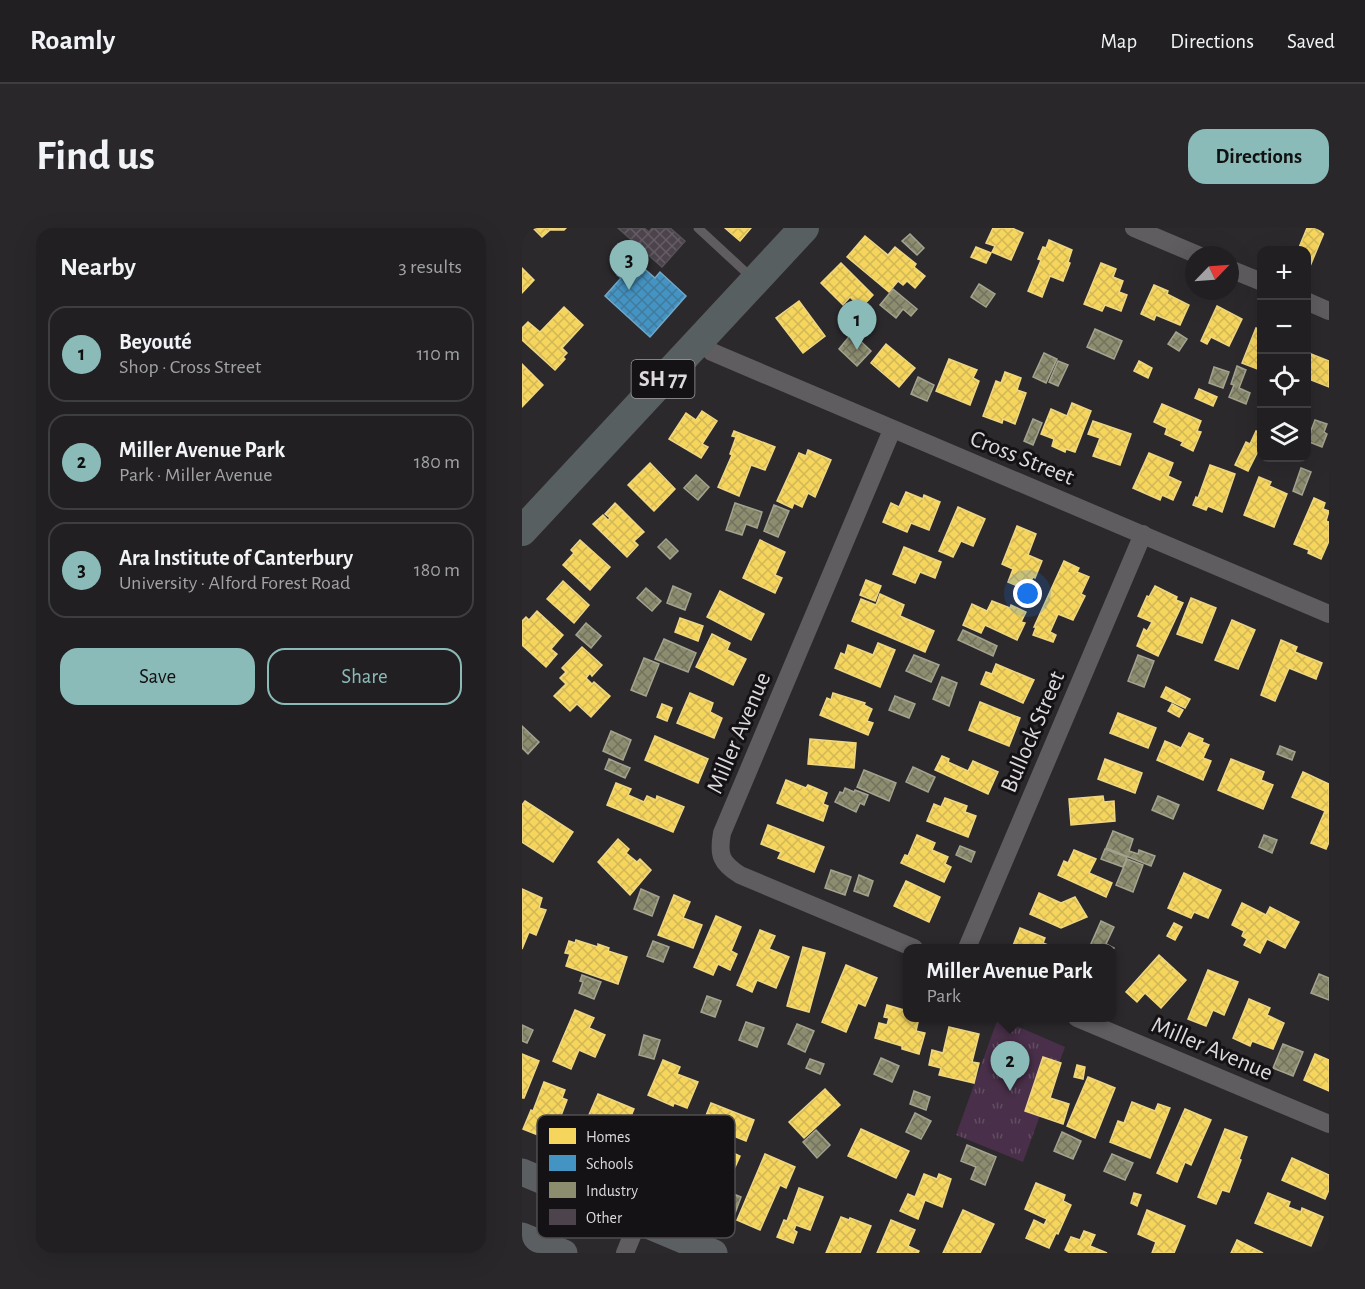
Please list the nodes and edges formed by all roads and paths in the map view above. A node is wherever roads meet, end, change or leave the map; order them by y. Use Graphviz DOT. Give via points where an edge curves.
graph roads {
  1 [pos="698,228"];
  2 [pos="804,228"];
  3 [pos="1134,228"];
  4 [pos="1185,250"];
  5 [pos="1239,273"];
  6 [pos="1257,280"];
  7 [pos="754,281"];
  8 [pos="1311,303"];
  9 [pos="1329,311"];
  10 [pos="700,341"];
  11 [pos="892,430"];
  12 [pos="522,531"];
  13 [pos="1143,534"];
  14 [pos="1329,614"];
  15 [pos="904,944"];
  16 [pos="969,944"];
  17 [pos="1089,1022"];
  18 [pos="1329,1124"];
  19 [pos="522,1172"];
  20 [pos="537,1178"];
  21 [pos="522,1236"];
  22 [pos="631,1238"];
  23 [pos="678,1238"];
  24 [pos="564,1253"];
  25 [pos="625,1253"];
  26 [pos="714,1253"];
  1 -- 7 [label="lane"];
  2 -- 7 [label="main road, SH 77"];
  3 -- 4 [label="street"];
  5 -- 6 [label="street"];
  7 -- 10 [label="main road, SH 77"];
  8 -- 9 [label="street"];
  10 -- 11 [label="street, Cross Street" via="712,352"];
  10 -- 12 [label="main road, SH 77"];
  11 -- 13 [label="street, Cross Street"];
  11 -- 15 [label="street, Miller Avenue" via="719,848 722,860 740,875"];
  13 -- 14 [label="street, Cross Street"];
  13 -- 16 [label="street, Bullock Street"];
  17 -- 18 [label="street, Miller Avenue"];
  19 -- 20 [label="street"];
  21 -- 24 [label="street"];
  22 -- 25 [label="street"];
  23 -- 26 [label="street"];
}
